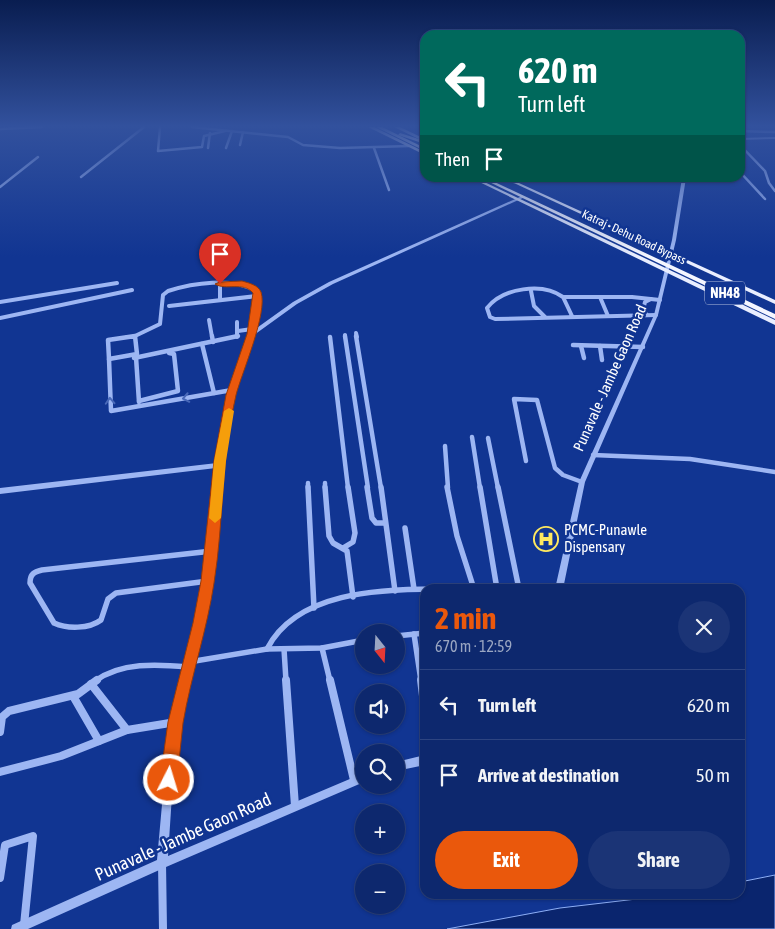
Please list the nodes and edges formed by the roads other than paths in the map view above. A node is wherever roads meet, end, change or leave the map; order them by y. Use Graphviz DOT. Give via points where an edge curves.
graph roads {
  1 [pos="21,170"];
  2 [pos="90,170"];
  3 [pos="382,170"];
  4 [pos="765,170"];
  5 [pos="82,177"];
  6 [pos="745,178"];
  7 [pos="482,182"];
  8 [pos="490,182"];
  9 [pos="500,182"];
  10 [pos="514,182"];
  11 [pos="683,182"];
  12 [pos="0,187"];
  13 [pos="389,190"];
  14 [pos="775,191"];
  15 [pos="520,198"];
  16 [pos="764,199"];
  17 [pos="671,254"];
  18 [pos="664,261"];
  19 [pos="676,267"];
  20 [pos="667,271"];
  21 [pos="116,283"];
  22 [pos="220,284"];
  23 [pos="132,290"];
  24 [pos="531,291"];
  25 [pos="257,296"];
  26 [pos="564,297"];
  27 [pos="600,297"];
  28 [pos="651,298"];
  29 [pos="220,299"];
  30 [pos="660,300"];
  31 [pos="0,302"];
  32 [pos="775,302"];
  33 [pos="170,306"];
  34 [pos="775,311"];
  35 [pos="647,315"];
  36 [pos="572,316"];
  37 [pos="608,316"];
  38 [pos="656,316"];
  39 [pos="545,317"];
  40 [pos="775,317"];
  41 [pos="0,318"];
  42 [pos="210,320"];
  43 [pos="237,322"];
  44 [pos="775,322"];
  45 [pos="238,331"];
  46 [pos="252,332"];
  47 [pos="356,333"];
  48 [pos="135,336"];
  49 [pos="345,336"];
  50 [pos="330,337"];
  51 [pos="213,342"];
  52 [pos="202,344"];
  53 [pos="573,346"];
  54 [pos="581,346"];
  55 [pos="600,346"];
  56 [pos="644,348"];
  57 [pos="584,358"];
  58 [pos="136,359"];
  59 [pos="602,360"];
  60 [pos="108,361"];
  61 [pos="232,390"];
  62 [pos="214,393"];
  63 [pos="139,404"];
  64 [pos="472,437"];
  65 [pos="488,438"];
  66 [pos="445,446"];
  67 [pos="593,455"];
  68 [pos="526,461"];
  69 [pos="220,465"];
  70 [pos="775,472"];
  71 [pos="582,482"];
  72 [pos="308,483"];
  73 [pos="325,483"];
  74 [pos="0,491"];
  75 [pos="385,523"];
  76 [pos="405,528"];
  77 [pos="343,548"];
  78 [pos="212,550"];
  79 [pos="208,581"];
  80 [pos="472,584"];
  81 [pos="496,584"];
  82 [pos="518,584"];
  83 [pos="560,584"];
  84 [pos="414,589"];
  85 [pos="420,589"];
  86 [pos="395,591"];
  87 [pos="353,597"];
  88 [pos="314,608"];
  89 [pos="420,633"];
  90 [pos="414,634"];
  91 [pos="405,635"];
  92 [pos="355,642"];
  93 [pos="322,648"];
  94 [pos="267,649"];
  95 [pos="284,650"];
  96 [pos="188,664"];
  97 [pos="420,677"];
  98 [pos="90,684"];
  99 [pos="73,696"];
  100 [pos="176,722"];
  101 [pos="127,730"];
  102 [pos="0,732"];
  103 [pos="99,741"];
  104 [pos="420,761"];
  105 [pos="355,764"];
  106 [pos="405,765"];
  107 [pos="0,772"];
  108 [pos="355,780"];
  109 [pos="295,806"];
  110 [pos="162,863"];
  111 [pos="0,878"];
  112 [pos="27,926"];
  113 [pos="162,929"];
  1 -- 12 [label="street"];
  2 -- 5 [label="street"];
  3 -- 13 [label="street"];
  4 -- 14 [label="street"];
  6 -- 16 [label="street"];
  7 -- 15 [label="main road"];
  8 -- 15 [label="highway, Katraj - Dehu Road Bypass / NH48"];
  9 -- 18 [label="highway, Katraj - Dehu Road Bypass / NH48"];
  10 -- 17 [label="main road"];
  11 -- 17 [label="street, Punavale - Jambe Gaon Road"];
  15 -- 18 [label="highway, Katraj - Dehu Road Bypass / NH48"];
  15 -- 20 [label="main road"];
  15 -- 46 [label="street" via="331,283"];
  17 -- 20 [label="street, Punavale - Jambe Gaon Road"];
  17 -- 32 [label="main road"];
  18 -- 19 [label="highway, Katraj - Dehu Road Bypass / NH48"];
  19 -- 34 [label="highway, Katraj - Dehu Road Bypass / NH48"];
  19 -- 40 [label="highway, Katraj - Dehu Road Bypass / NH48"];
  20 -- 30 [label="street, Punavale - Jambe Gaon Road"];
  20 -- 44 [label="main road"];
  21 -- 31 [label="street"];
  22 -- 25 [label="street" via="249,286"];
  22 -- 29 [label="street"];
  22 -- 48 [label="street" via="168,291 163,295 160,324"];
  23 -- 41 [label="street"];
  24 -- 26 [label="street" via="550,290"];
  24 -- 39 [label="street" via="534,306"];
  24 -- 39 [label="street" via="502,294 488,305 488,314 494,319"];
  25 -- 29 [label="street"];
  25 -- 46 [label="street"];
  26 -- 27 [label="street"];
  26 -- 36 [label="street"];
  27 -- 28 [label="street"];
  27 -- 37 [label="street"];
  28 -- 30 [label="street"];
  28 -- 35 [label="street" via="645,302 643,310"];
  29 -- 33 [label="street"];
  30 -- 38 [label="street, Punavale - Jambe Gaon Road"];
  35 -- 37 [label="street"];
  35 -- 38 [label="street"];
  36 -- 37 [label="street"];
  36 -- 39 [label="street"];
  38 -- 56 [label="street, Punavale - Jambe Gaon Road"];
  42 -- 51 [label="street"];
  43 -- 45 [label="street"];
  45 -- 46 [label="street"];
  45 -- 51 [label="street" via="238,337"];
  46 -- 61 [label="street"];
  47 -- 75 [label="street"];
  48 -- 60 [label="street" via="137,354"];
  48 -- 60 [label="street" via="108,340"];
  49 -- 75 [label="street" via="372,518 376,523"];
  50 -- 77 [label="street" via="355,533 353,542"];
  51 -- 52 [label="street"];
  52 -- 58 [label="street"];
  52 -- 62 [label="street"];
  53 -- 54 [label="street"];
  54 -- 55 [label="street"];
  54 -- 57 [label="street"];
  55 -- 56 [label="street"];
  55 -- 59 [label="street"];
  56 -- 67 [label="street, Punavale - Jambe Gaon Road"];
  58 -- 60 [label="street"];
  58 -- 63 [label="street"];
  58 -- 63 [label="street" via="174,354 178,391"];
  63 -- 60 [label="street, one-way" via="111,411"];
  61 -- 62 [label="street"];
  61 -- 69 [label="street"];
  62 -- 63 [label="street, one-way"];
  64 -- 81 [label="street"];
  65 -- 82 [label="street"];
  66 -- 80 [label="street" via="446,489 461,553"];
  67 -- 70 [label="street" via="690,459"];
  67 -- 71 [label="street, Punavale - Jambe Gaon Road"];
  68 -- 71 [label="street" via="515,399 537,400 556,468 563,475"];
  69 -- 74 [label="street"];
  69 -- 78 [label="street"];
  71 -- 83 [label="street, Punavale - Jambe Gaon Road"];
  72 -- 88 [label="street"];
  73 -- 77 [label="street" via="329,536 333,543"];
  75 -- 86 [label="street"];
  76 -- 84 [label="street"];
  77 -- 87 [label="street" via="348,554"];
  78 -- 79 [label="street"];
  78 -- 79 [label="street" via="42,570 30,577 30,583 54,623 70,628 99,622 105,604 116,593"];
  79 -- 96 [label="street"];
  84 -- 85 [label="street"];
  84 -- 86 [label="street"];
  86 -- 87 [label="street"];
  87 -- 88 [label="street"];
  88 -- 94 [label="street" via="303,611 270,641"];
  89 -- 90 [label="street"];
  90 -- 91 [label="street"];
  90 -- 97 [label="street"];
  92 -- 93 [label="street"];
  93 -- 95 [label="street"];
  93 -- 105 [label="street"];
  94 -- 95 [label="street"];
  94 -- 96 [label="street"];
  95 -- 109 [label="street"];
  96 -- 98 [label="street" via="118,669"];
  96 -- 100 [label="street"];
  98 -- 99 [label="street"];
  98 -- 101 [label="street"];
  99 -- 102 [label="street" via="9,711 2,717"];
  99 -- 103 [label="street"];
  100 -- 101 [label="street"];
  100 -- 110 [label="street"];
  101 -- 103 [label="street"];
  103 -- 107 [label="street" via="61,756"];
  104 -- 106 [label="street"];
  108 -- 109 [label="street, Punavale - Jambe Gaon Road"];
  109 -- 110 [label="street, Punavale - Jambe Gaon Road"];
  110 -- 112 [label="street, Punavale - Jambe Gaon Road"];
  110 -- 113 [label="street"];
  111 -- 112 [label="street" via="5,845 33,836"];
}
